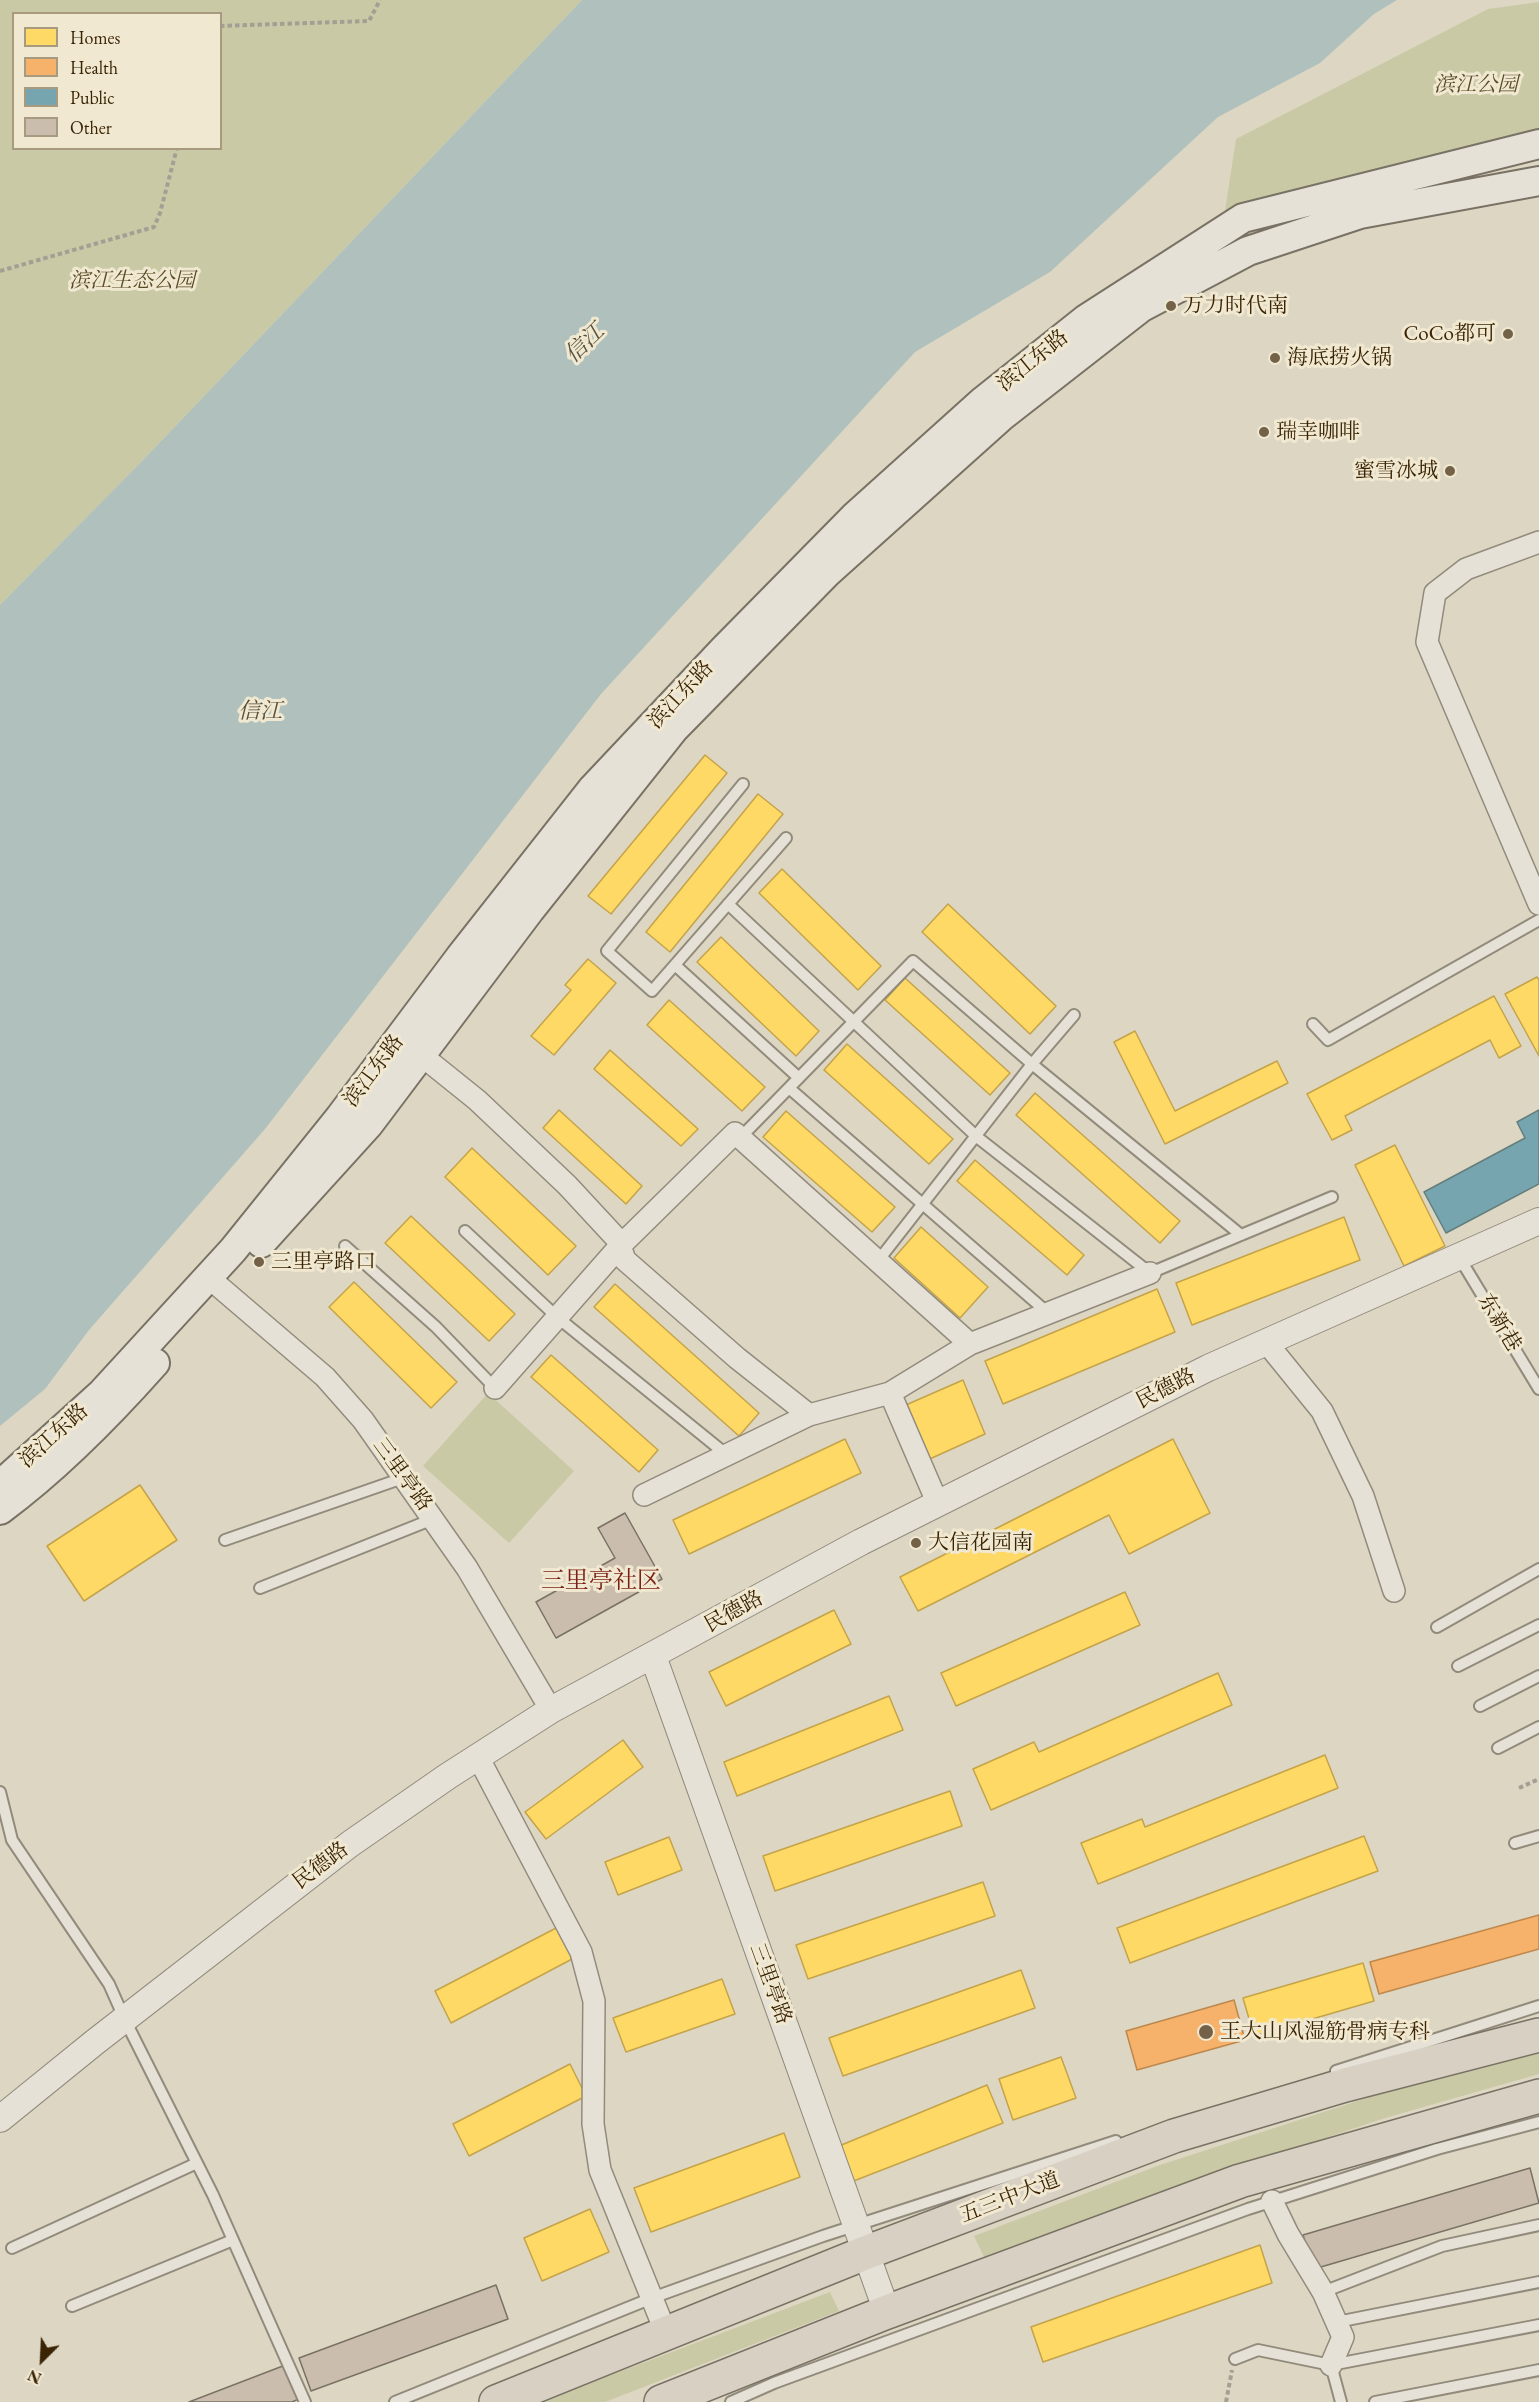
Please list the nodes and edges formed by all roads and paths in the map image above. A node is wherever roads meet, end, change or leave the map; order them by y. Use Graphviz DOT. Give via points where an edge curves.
graph roads {
  1 [pos="380,0"];
  2 [pos="222,26"];
  3 [pos="1539,144"];
  4 [pos="176,150"];
  5 [pos="1539,181"];
  6 [pos="0,271"];
  7 [pos="1539,542"];
  8 [pos="743,784"];
  9 [pos="786,838"];
  10 [pos="728,904"];
  11 [pos="1539,904"];
  12 [pos="1539,920"];
  13 [pos="675,965"];
  14 [pos="1074,1015"];
  15 [pos="854,1022"];
  16 [pos="1313,1024"];
  17 [pos="421,1055"];
  18 [pos="1032,1064"];
  19 [pos="799,1078"];
  20 [pos="789,1088"];
  21 [pos="977,1137"];
  22 [pos="740,1138"];
  23 [pos="1332,1197"];
  24 [pos="923,1204"];
  25 [pos="1539,1221"];
  26 [pos="465,1231"];
  27 [pos="1241,1234"];
  28 [pos="345,1246"];
  29 [pos="620,1246"];
  30 [pos="1459,1257"];
  31 [pos="878,1261"];
  32 [pos="1150,1273"];
  33 [pos="215,1282"];
  34 [pos="1048,1313"];
  35 [pos="557,1317"];
  36 [pos="1266,1342"];
  37 [pos="970,1344"];
  38 [pos="495,1388"];
  39 [pos="1539,1389"];
  40 [pos="890,1393"];
  41 [pos="809,1415"];
  42 [pos="727,1455"];
  43 [pos="403,1478"];
  44 [pos="0,1485"];
  45 [pos="644,1496"];
  46 [pos="938,1503"];
  47 [pos="0,1510"];
  48 [pos="433,1519"];
  49 [pos="225,1540"];
  50 [pos="1539,1569"];
  51 [pos="260,1588"];
  52 [pos="1394,1591"];
  53 [pos="1539,1625"];
  54 [pos="1437,1626"];
  55 [pos="653,1656"];
  56 [pos="1458,1666"];
  57 [pos="1539,1676"];
  58 [pos="1480,1706"];
  59 [pos="551,1710"];
  60 [pos="1539,1727"];
  61 [pos="1498,1748"];
  62 [pos="478,1757"];
  63 [pos="1539,1779"];
  64 [pos="1520,1788"];
  65 [pos="0,1792"];
  66 [pos="4,1825"];
  67 [pos="1539,1836"];
  68 [pos="1515,1844"];
  69 [pos="1539,2007"];
  70 [pos="125,2020"];
  71 [pos="1539,2035"];
  72 [pos="1324,2075"];
  73 [pos="1539,2096"];
  74 [pos="0,2119"];
  75 [pos="1539,2122"];
  76 [pos="1131,2136"];
  77 [pos="197,2163"];
  78 [pos="1272,2201"];
  79 [pos="1539,2225"];
  80 [pos="860,2239"];
  81 [pos="234,2240"];
  82 [pos="12,2248"];
  83 [pos="1539,2282"];
  84 [pos="1323,2292"];
  85 [pos="652,2298"];
  86 [pos="72,2306"];
  87 [pos="887,2312"];
  88 [pos="1337,2322"];
  89 [pos="1539,2325"];
  90 [pos="666,2333"];
  91 [pos="1235,2359"];
  92 [pos="1331,2365"];
  93 [pos="1539,2370"];
  94 [pos="305,2402"];
  95 [pos="395,2402"];
  96 [pos="496,2402"];
  97 [pos="661,2402"];
  98 [pos="731,2402"];
  99 [pos="1226,2402"];
  100 [pos="1341,2402"];
  101 [pos="1375,2402"];
  1 -- 2 [label="path" via="369,21"];
  3 -- 33 [label="main road, 滨江东路" via="1243,218 1086,318 983,401 854,517 593,788 233,1250"];
  4 -- 6 [label="path" via="154,227"];
  5 -- 17 [label="main road, 滨江东路" via="1360,214 1248,251 1142,307 1001,417 828,572 674,729"];
  7 -- 11 [label="street" via="1466,569 1435,593 1427,642"];
  8 -- 13 [label="lane" via="607,951 652,991"];
  9 -- 10 [label="lane"];
  10 -- 13 [label="lane"];
  10 -- 15 [label="lane"];
  12 -- 16 [label="lane" via="1328,1040"];
  13 -- 19 [label="lane"];
  14 -- 18 [label="lane"];
  15 -- 18 [label="lane" via="913,961"];
  15 -- 19 [label="lane"];
  15 -- 21 [label="lane"];
  17 -- 29 [label="street" via="477,1100 567,1185"];
  17 -- 33 [label="main road, 滨江东路" via="369,1124"];
  18 -- 21 [label="lane"];
  18 -- 27 [label="lane"];
  19 -- 20 [label="lane"];
  20 -- 22 [label="lane"];
  20 -- 24 [label="lane"];
  21 -- 24 [label="lane"];
  21 -- 32 [label="lane"];
  22 -- 29 [label="street" via="735,1133"];
  22 -- 31 [label="street"];
  23 -- 27 [label="lane"];
  24 -- 31 [label="lane"];
  24 -- 34 [label="lane"];
  25 -- 30 [label="street, 民德路"];
  26 -- 35 [label="lane"];
  27 -- 32 [label="lane"];
  28 -- 38 [label="lane" via="436,1327"];
  29 -- 35 [label="street"];
  29 -- 41 [label="street" via="625,1260"];
  30 -- 36 [label="street, 民德路"];
  30 -- 39 [label="lane, 东新巷"];
  31 -- 37 [label="street"];
  32 -- 34 [label="street"];
  33 -- 43 [label="street, 三里亭路" via="325,1377 363,1420"];
  33 -- 44 [label="main road, 滨江东路"];
  33 -- 47 [label="main road, 滨江东路" via="113,1411"];
  34 -- 37 [label="street"];
  35 -- 38 [label="street"];
  35 -- 42 [label="lane"];
  36 -- 46 [label="street, 民德路"];
  36 -- 52 [label="street" via="1322,1411 1363,1496"];
  37 -- 40 [label="street"];
  40 -- 41 [label="street"];
  40 -- 46 [label="street"];
  41 -- 42 [label="street"];
  42 -- 45 [label="street"];
  43 -- 48 [label="street, 三里亭路"];
  43 -- 49 [label="lane"];
  46 -- 55 [label="street, 民德路"];
  48 -- 51 [label="lane"];
  48 -- 59 [label="street, 三里亭路" via="468,1568"];
  50 -- 54 [label="lane"];
  53 -- 56 [label="lane"];
  55 -- 59 [label="street, 民德路"];
  55 -- 80 [label="street, 三里亭路"];
  57 -- 58 [label="lane"];
  59 -- 62 [label="street, 民德路"];
  60 -- 61 [label="lane"];
  62 -- 70 [label="street, 民德路" via="350,1844"];
  62 -- 85 [label="street" via="580,1952 594,2001 593,2124 600,2170"];
  63 -- 64 [label="path"];
  65 -- 66 [label="lane"];
  66 -- 70 [label="lane" via="109,1984"];
  67 -- 68 [label="lane"];
  69 -- 72 [label="lane"];
  70 -- 74 [label="street, 民德路"];
  70 -- 77 [label="lane"];
  71 -- 80 [label="main road, 五三中大道" via="1345,2085 1174,2136"];
  73 -- 87 [label="main road" via="1240,2181"];
  75 -- 78 [label="lane" via="1437,2149"];
  76 -- 80 [label="lane"];
  77 -- 81 [label="lane"];
  77 -- 82 [label="lane"];
  78 -- 84 [label="street"];
  78 -- 98 [label="lane"];
  79 -- 84 [label="lane" via="1442,2246"];
  80 -- 85 [label="lane"];
  80 -- 87 [label="street, 三里亭路"];
  80 -- 90 [label="main road, 五三中大道"];
  81 -- 86 [label="lane"];
  81 -- 94 [label="lane"];
  83 -- 88 [label="lane"];
  84 -- 88 [label="street"];
  85 -- 90 [label="street"];
  85 -- 95 [label="lane"];
  87 -- 97 [label="main road"];
  88 -- 92 [label="street" via="1343,2337"];
  89 -- 92 [label="lane"];
  90 -- 96 [label="main road, 五三中大道"];
  91 -- 92 [label="lane" via="1258,2350"];
  91 -- 99 [label="path"];
  92 -- 100 [label="lane"];
  93 -- 101 [label="lane"];
}
